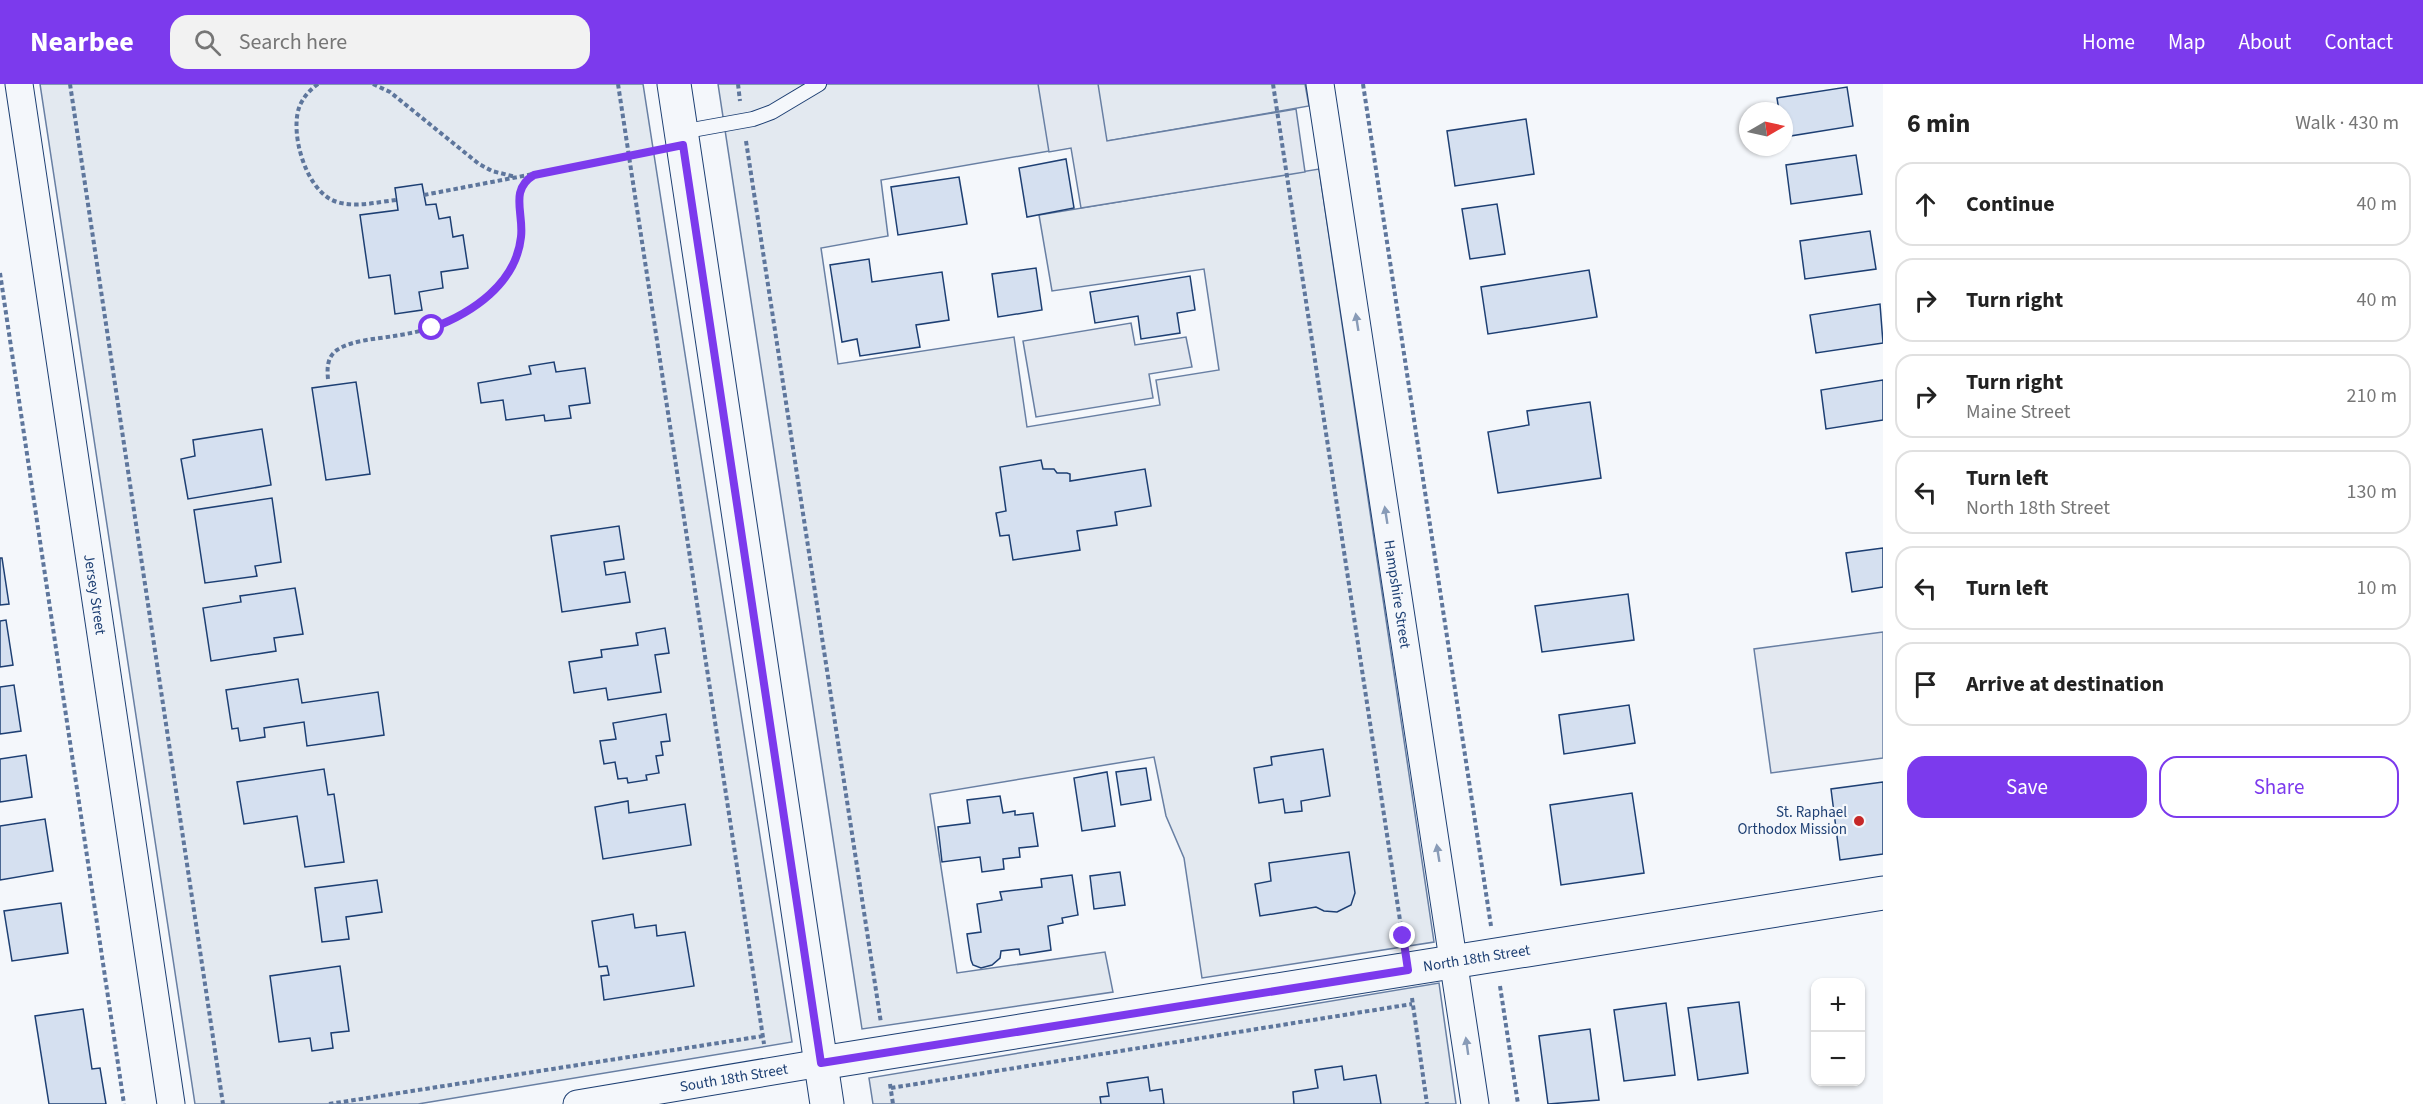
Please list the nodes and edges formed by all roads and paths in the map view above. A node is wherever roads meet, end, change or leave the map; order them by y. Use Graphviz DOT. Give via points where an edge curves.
graph roads {
  1 [pos="19,84"];
  2 [pos="70,84"];
  3 [pos="318,84"];
  4 [pos="373,84"];
  5 [pos="618,84"];
  6 [pos="674,84"];
  7 [pos="819,84"];
  8 [pos="1273,84"];
  9 [pos="1320,84"];
  10 [pos="1363,84"];
  11 [pos="743,121"];
  12 [pos="682,138"];
  13 [pos="629,156"];
  14 [pos="534,175"];
  15 [pos="520,178"];
  16 [pos="424,195"];
  17 [pos="396,200"];
  18 [pos="0,273"];
  19 [pos="328,379"];
  20 [pos="1883,893"];
  21 [pos="1495,956"];
  22 [pos="1455,963"];
  23 [pos="1408,970"];
  24 [pos="1412,1004"];
  25 [pos="763,1036"];
  26 [pos="885,1053"];
  27 [pos="821,1063"];
  28 [pos="768,1071"];
  29 [pos="891,1088"];
  30 [pos="124,1104"];
  31 [pos="171,1104"];
  32 [pos="223,1104"];
  33 [pos="329,1104"];
  34 [pos="576,1104"];
  35 [pos="828,1104"];
  36 [pos="893,1104"];
  37 [pos="1427,1104"];
  38 [pos="1475,1104"];
  39 [pos="1518,1104"];
  1 -- 31 [label="street, Jersey Street"];
  2 -- 32 [label="path"];
  3 -- 17 [label="path" via="307,92 299,107 297,128 307,171 320,191 344,204"];
  4 -- 15 [label="path" via="390,92 479,164"];
  5 -- 13 [label="path"];
  6 -- 12 [label="street"];
  7 -- 11 [label="lane" via="772,112"];
  8 -- 23 [label="path"];
  22 -- 9 [label="street, Hampshire Street, one-way"];
  10 -- 21 [label="path"];
  11 -- 12 [label="lane"];
  11 -- 26 [label="path"];
  12 -- 13 [label="path"];
  12 -- 27 [label="street"];
  13 -- 14 [label="path"];
  13 -- 25 [label="path"];
  14 -- 15 [label="path"];
  14 -- 19 [label="path" via="524,181 520,190 521,237 516,256 488,297 470,311 432,328 336,350 330,357"];
  15 -- 16 [label="path"];
  18 -- 30 [label="path"];
  20 -- 21 [label="street, North 18th Street"];
  21 -- 22 [label="street, North 18th Street"];
  21 -- 39 [label="path"];
  22 -- 23 [label="street, North 18th Street"];
  38 -- 22 [label="street, Hampshire Street, one-way"];
  23 -- 24 [label="path"];
  23 -- 26 [label="street, North 18th Street"];
  24 -- 29 [label="path"];
  24 -- 37 [label="path"];
  25 -- 28 [label="path"];
  25 -- 33 [label="path"];
  26 -- 27 [label="street, North 18th Street"];
  26 -- 29 [label="path"];
  27 -- 28 [label="street, South 18th Street"];
  27 -- 35 [label="street"];
  28 -- 34 [label="street, South 18th Street"];
  29 -- 36 [label="path"];
}
